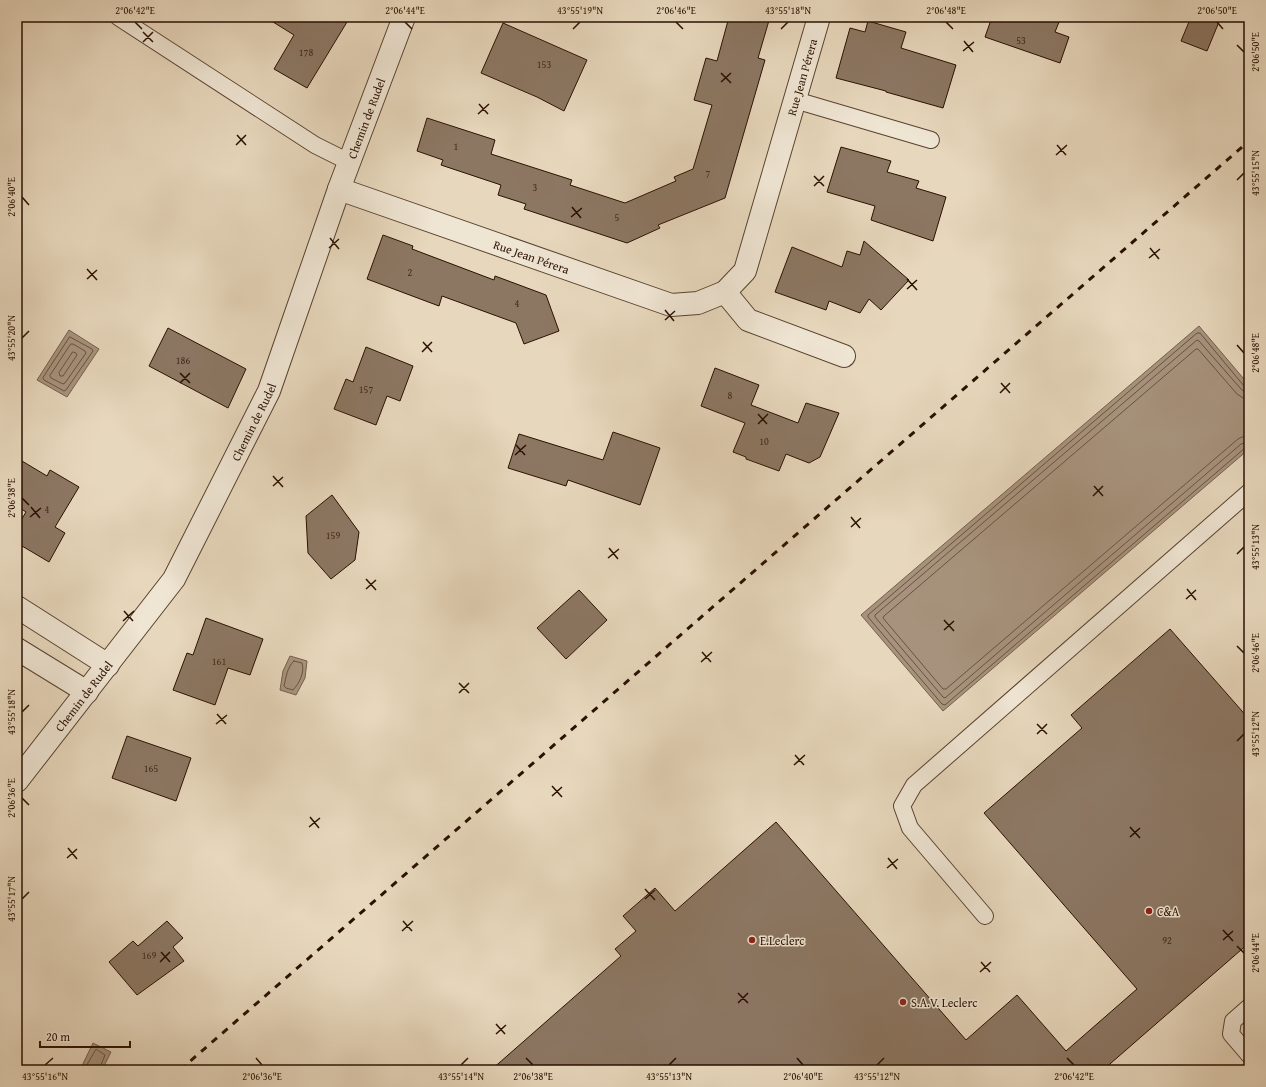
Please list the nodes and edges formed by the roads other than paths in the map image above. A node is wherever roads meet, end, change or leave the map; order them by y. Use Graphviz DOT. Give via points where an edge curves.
graph roads {
  1 [pos="118,17"];
  2 [pos="404,17"];
  3 [pos="819,17"];
  4 [pos="795,100"];
  5 [pos="931,140"];
  6 [pos="349,162"];
  7 [pos="339,189"];
  8 [pos="725,292"];
  9 [pos="844,356"];
  10 [pos="1249,492"];
  11 [pos="17,607"];
  12 [pos="17,649"];
  13 [pos="108,665"];
  14 [pos="87,692"];
  15 [pos="17,780"];
  16 [pos="985,916"];
  17 [pos="1249,1007"];
  18 [pos="1249,1055"];
  1 -- 6 [label="lane" via="315,145"];
  2 -- 6 [label="street, Chemin de Rudel"];
  3 -- 4 [label="street, Rue Jean Pérera"];
  4 -- 5 [label="lane"];
  4 -- 8 [label="street, Rue Jean Pérera" via="745,271"];
  6 -- 7 [label="street, Chemin de Rudel"];
  7 -- 8 [label="street, Rue Jean Pérera" via="671,304 698,303"];
  7 -- 13 [label="street, Chemin de Rudel" via="269,391 174,579"];
  8 -- 9 [label="street" via="748,320"];
  10 -- 16 [label="lane" via="914,785 902,806 910,828"];
  11 -- 13 [label="street"];
  12 -- 14 [label="street"];
  13 -- 14 [label="street, Chemin de Rudel"];
  14 -- 15 [label="street, Chemin de Rudel"];
  17 -- 18 [label="lane" via="1233,1021 1231,1034"];
}
